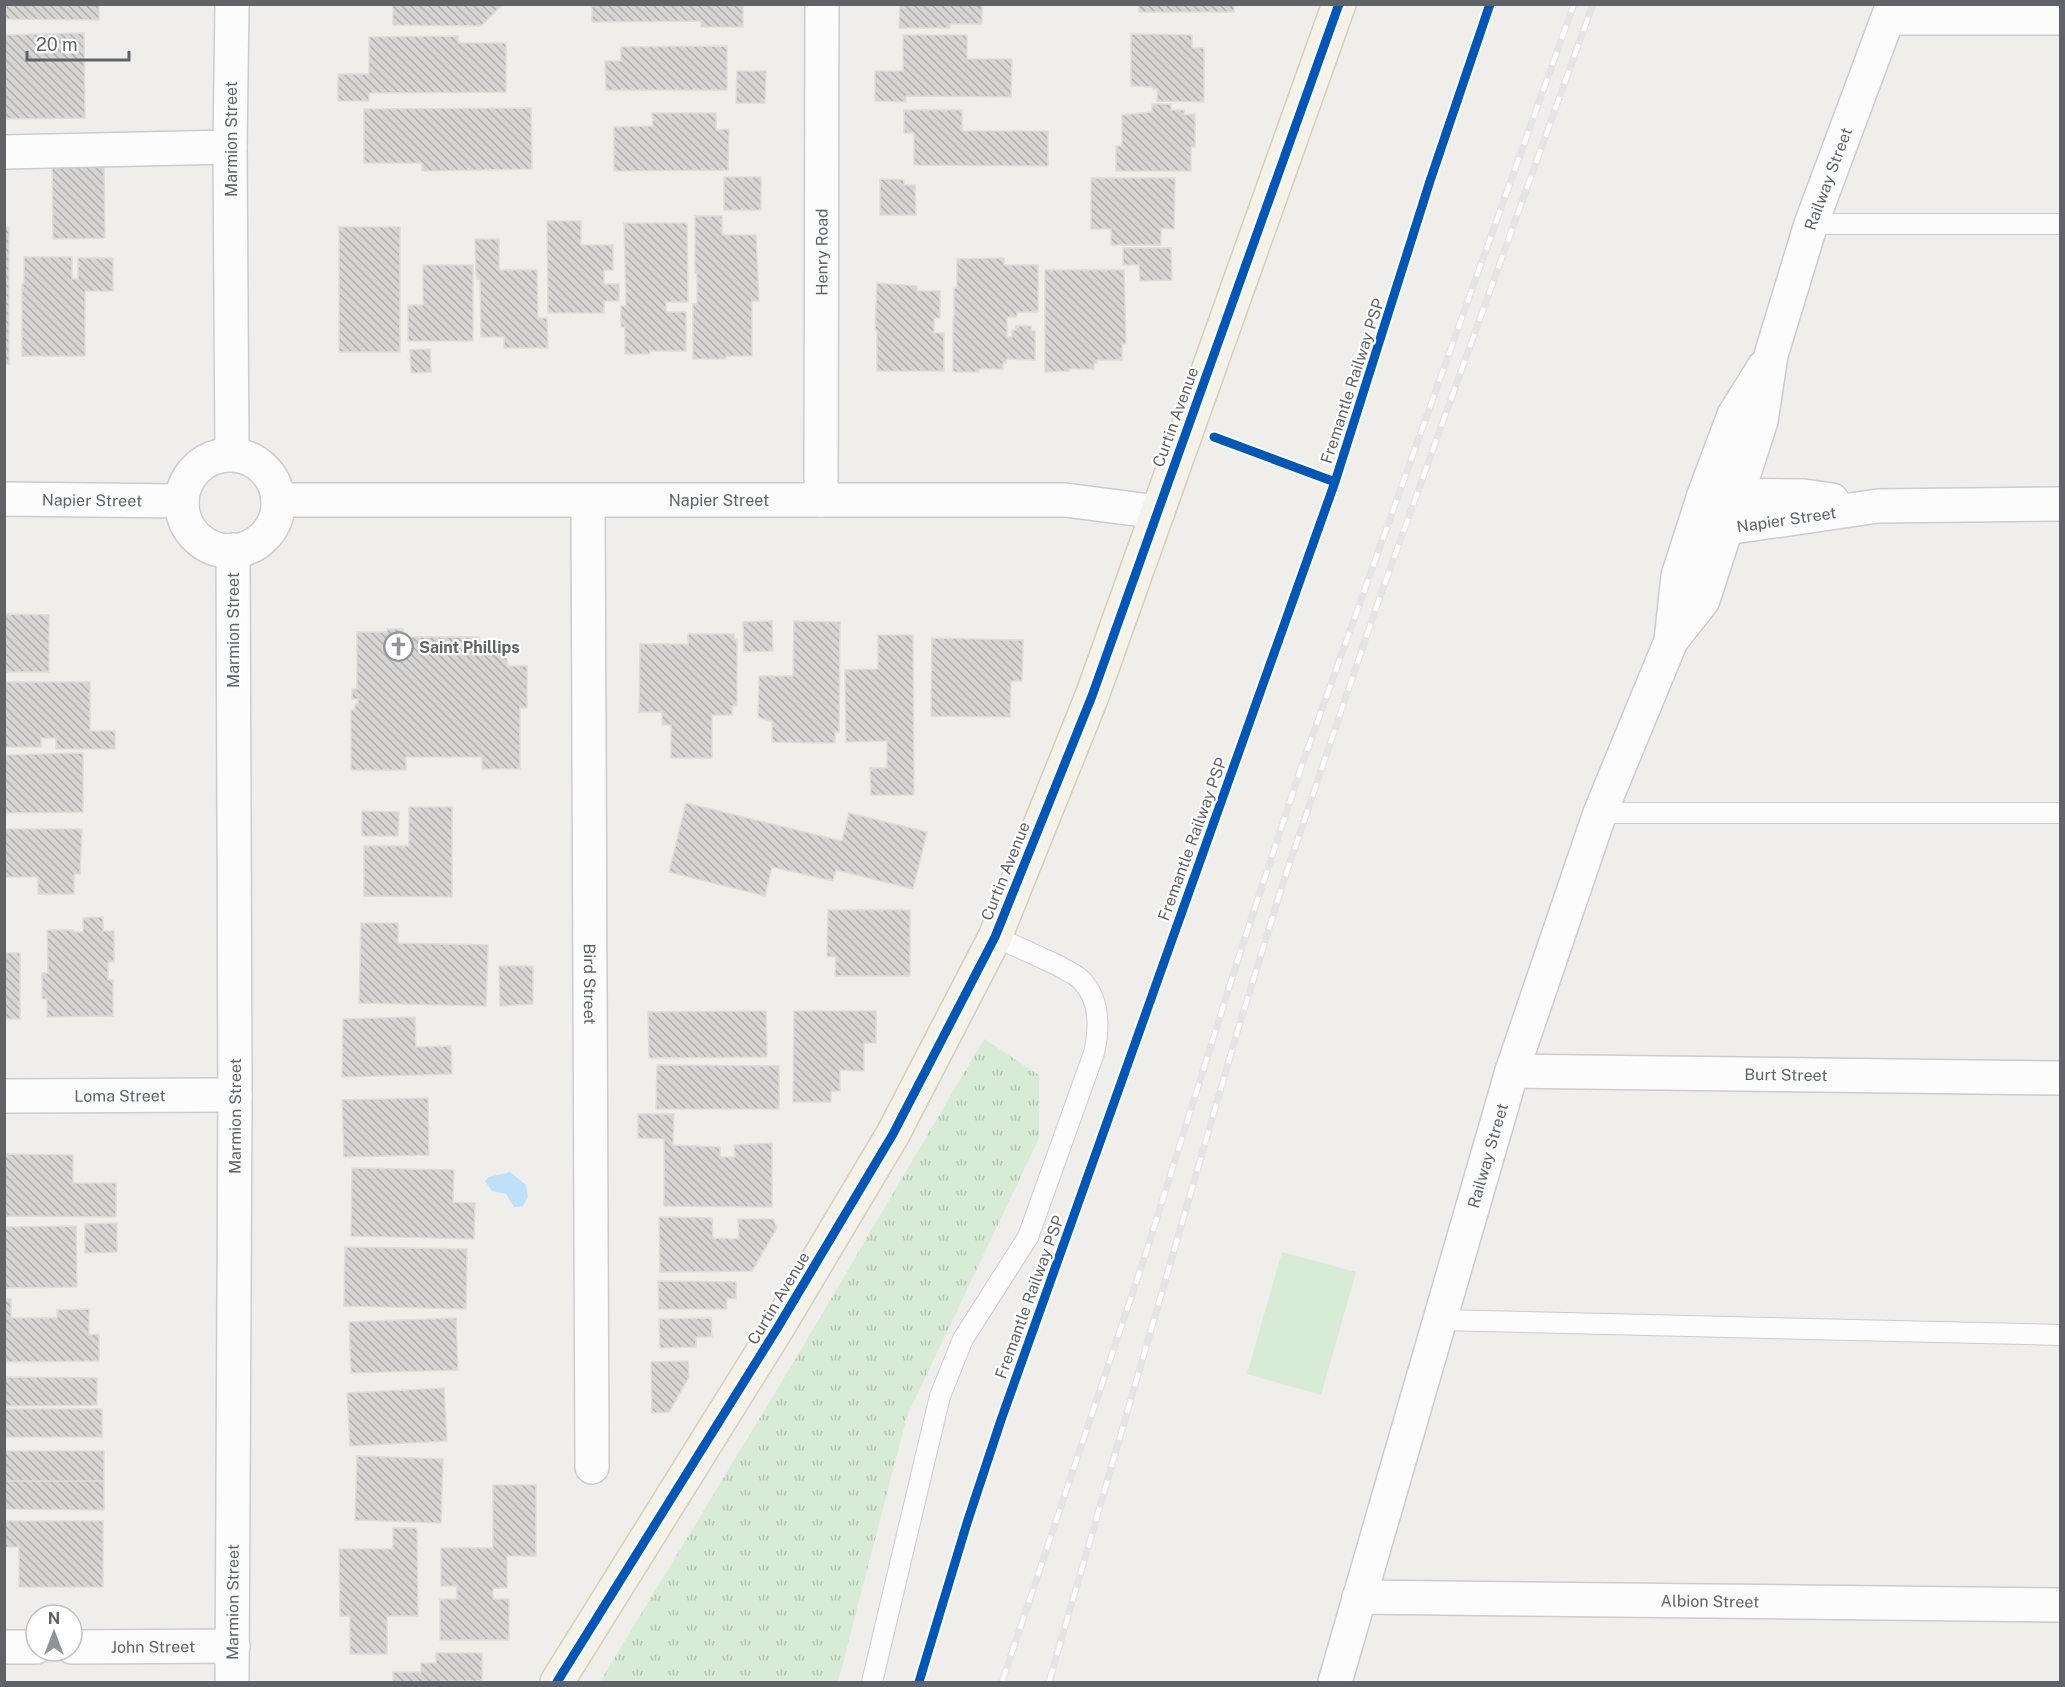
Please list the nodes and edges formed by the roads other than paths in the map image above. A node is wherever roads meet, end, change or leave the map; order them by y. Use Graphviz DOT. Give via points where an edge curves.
graph roads {
  1 [pos="232,4"];
  2 [pos="822,4"];
  3 [pos="1339,4"];
  4 [pos="1891,11"];
  5 [pos="2061,18"];
  6 [pos="230,147"];
  7 [pos="4,152"];
  8 [pos="1811,224"];
  9 [pos="2061,224"];
  10 [pos="1771,355"];
  11 [pos="232,454"];
  12 [pos="1704,495"];
  13 [pos="1738,495"];
  14 [pos="4,499"];
  15 [pos="279,500"];
  16 [pos="821,500"];
  17 [pos="182,501"];
  18 [pos="588,501"];
  19 [pos="2061,504"];
  20 [pos="1878,506"];
  21 [pos="1158,512"];
  22 [pos="1694,528"];
  23 [pos="1726,528"];
  24 [pos="233,550"];
  25 [pos="1671,641"];
  26 [pos="1600,813"];
  27 [pos="2061,813"];
  28 [pos="994,937"];
  29 [pos="1512,1071"];
  30 [pos="2061,1078"];
  31 [pos="235,1095"];
  32 [pos="4,1096"];
  33 [pos="1440,1320"];
  34 [pos="2061,1335"];
  35 [pos="592,1467"];
  36 [pos="1359,1597"];
  37 [pos="2061,1605"];
  38 [pos="233,1646"];
  39 [pos="4,1647"];
  40 [pos="24,1647"];
  41 [pos="84,1647"];
  42 [pos="232,1683"];
  43 [pos="557,1683"];
  44 [pos="872,1683"];
  45 [pos="1335,1683"];
  1 -- 6 [label="street, Marmion Street"];
  2 -- 16 [label="street, Henry Road"];
  3 -- 21 [label="main road, Curtin Avenue"];
  4 -- 5 [label="street"];
  4 -- 8 [label="street, Railway Street"];
  6 -- 7 [label="street"];
  6 -- 11 [label="street, Marmion Street"];
  8 -- 9 [label="lane"];
  8 -- 10 [label="street, Railway Street"];
  10 -- 12 [label="street, Railway Street" via="1734,415"];
  10 -- 13 [label="street, Railway Street" via="1761,421"];
  11 -- 15 [label="street" via="259,463 276,486"];
  11 -- 17 [label="street" via="203,462 192,472"];
  12 -- 13 [label="street, Napier Street"];
  12 -- 22 [label="street, Railway Street"];
  13 -- 20 [label="street, Napier Street" via="1804,496"];
  13 -- 23 [label="street, Railway Street"];
  14 -- 17 [label="street, Napier Street"];
  15 -- 18 [label="street, Napier Street"];
  15 -- 24 [label="street" via="278,514 263,538 245,550"];
  16 -- 18 [label="street, Napier Street"];
  16 -- 21 [label="street, Napier Street" via="1065,500"];
  17 -- 24 [label="street" via="183,515 198,539 210,547"];
  18 -- 35 [label="street, Bird Street"];
  19 -- 20 [label="street, Napier Street"];
  20 -- 23 [label="street, Napier Street"];
  21 -- 28 [label="main road, Curtin Avenue" via="1092,696"];
  22 -- 23 [label="street, Napier Street"];
  22 -- 25 [label="street, Railway Street" via="1678,576"];
  23 -- 25 [label="street, Railway Street" via="1703,600"];
  24 -- 31 [label="street, Marmion Street"];
  25 -- 26 [label="street, Railway Street"];
  26 -- 27 [label="lane"];
  26 -- 29 [label="street, Railway Street"];
  28 -- 43 [label="main road, Curtin Avenue" via="893,1134"];
  28 -- 44 [label="lane" via="1077,975 1094,1003 1098,1037 1028,1237 963,1339 939,1396"];
  29 -- 30 [label="street, Burt Street"];
  29 -- 33 [label="street, Railway Street"];
  31 -- 32 [label="street, Loma Street"];
  31 -- 38 [label="street, Marmion Street"];
  33 -- 34 [label="lane"];
  33 -- 36 [label="street, Railway Street"];
  36 -- 37 [label="street, Albion Street"];
  36 -- 45 [label="street, Railway Street"];
  38 -- 41 [label="street, John Street"];
  38 -- 42 [label="street, Marmion Street"];
  39 -- 40 [label="street"];
}
